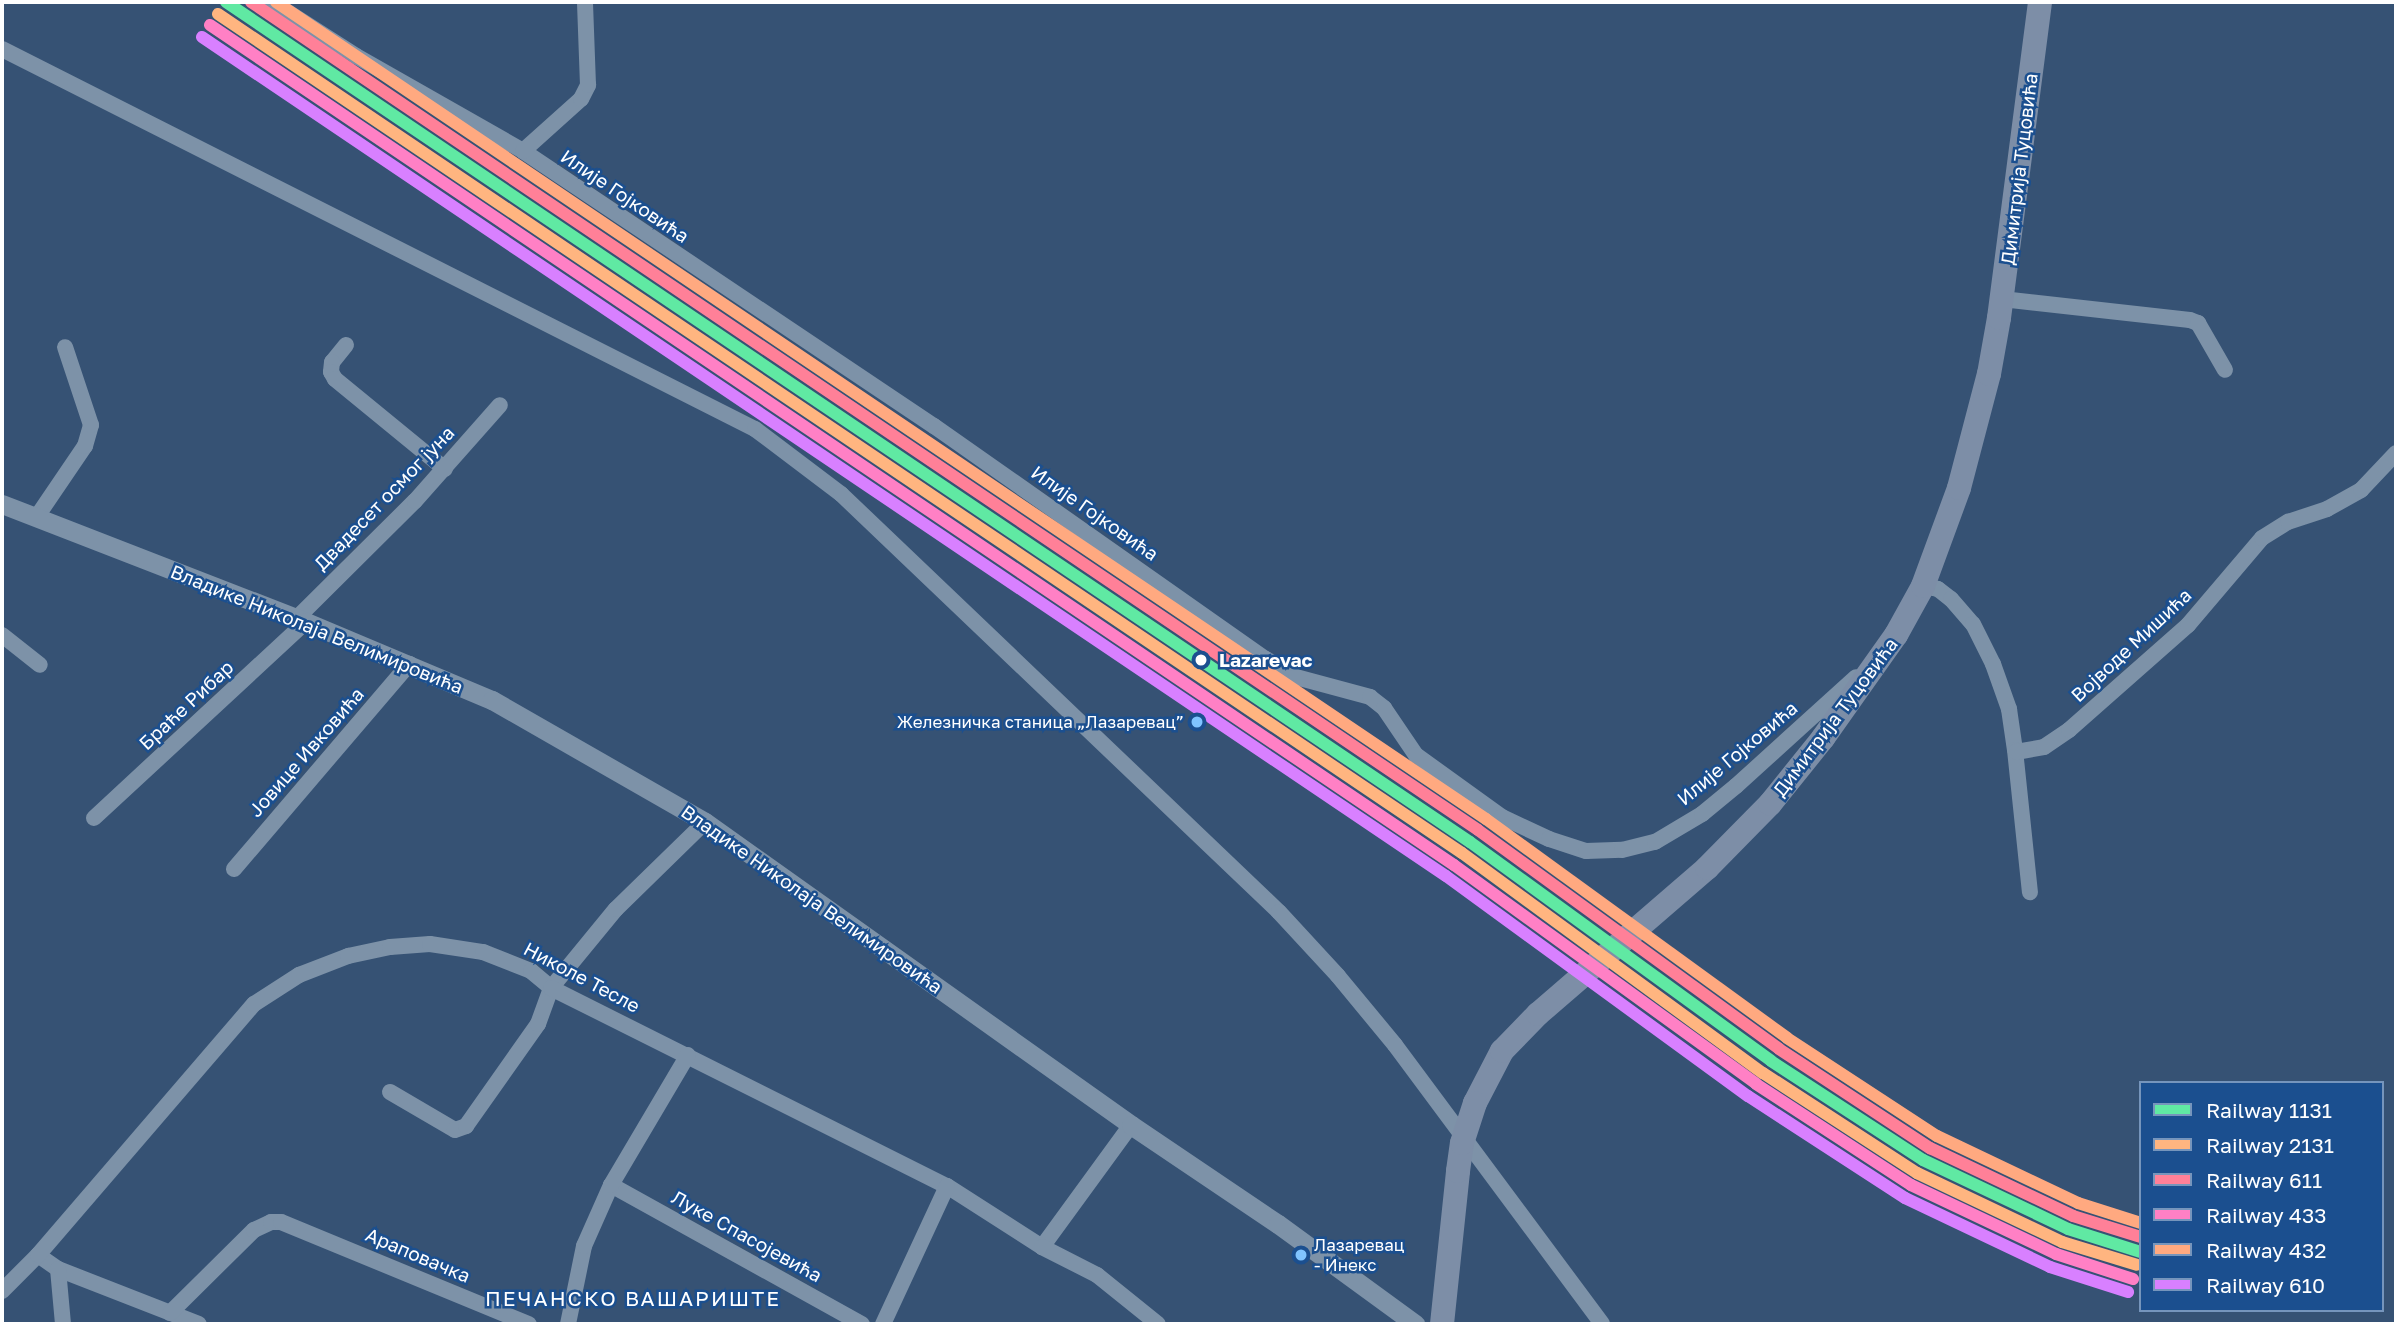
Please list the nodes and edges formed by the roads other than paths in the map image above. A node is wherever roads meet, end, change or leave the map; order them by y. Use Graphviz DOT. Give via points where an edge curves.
graph roads {
  1 [pos="272,2"];
  2 [pos="585,2"];
  3 [pos="2040,2"];
  4 [pos="2,49"];
  5 [pos="523,151"];
  6 [pos="2002,299"];
  7 [pos="346,345"];
  8 [pos="65,347"];
  9 [pos="2225,370"];
  10 [pos="500,405"];
  11 [pos="2396,453"];
  12 [pos="445,469"];
  13 [pos="2,504"];
  14 [pos="36,518"];
  15 [pos="1923,586"];
  16 [pos="302,620"];
  17 [pos="2,635"];
  18 [pos="1880,658"];
  19 [pos="409,663"];
  20 [pos="40,665"];
  21 [pos="2016,752"];
  22 [pos="94,818"];
  23 [pos="705,822"];
  24 [pos="234,869"];
  25 [pos="2030,892"];
  26 [pos="551,988"];
  27 [pos="688,1055"];
  28 [pos="390,1092"];
  29 [pos="1131,1125"];
  30 [pos="611,1185"];
  31 [pos="947,1186"];
  32 [pos="1042,1247"];
  33 [pos="38,1255"];
  34 [pos="58,1269"];
  35 [pos="2,1291"];
  36 [pos="170,1313"];
  37 [pos="63,1324"];
  38 [pos="199,1324"];
  39 [pos="528,1324"];
  40 [pos="568,1324"];
  41 [pos="862,1324"];
  42 [pos="883,1324"];
  43 [pos="1158,1324"];
  44 [pos="1415,1324"];
  45 [pos="1442,1324"];
  46 [pos="1602,1324"];
  1 -- 5 [label="street, Илије Гојковића" via="356,56"];
  2 -- 5 [label="street" via="587,85 581,99"];
  3 -- 6 [label="main road, Димитрија Туцовића"];
  4 -- 46 [label="street" via="755,429 841,494 1279,912 1338,976 1395,1045"];
  5 -- 18 [label="street, Илије Гојковића" via="934,426 1266,659 1296,677 1370,698 1384,708 1426,764 1502,817 1549,839 1587,851 1622,850 1655,842 1702,814"];
  6 -- 9 [label="street" via="2190,320 2198,323"];
  6 -- 15 [label="main road, Димитрија Туцовића" via="1977,429"];
  7 -- 12 [label="street" via="332,362 335,379"];
  8 -- 14 [label="street" via="91,425 85,446"];
  10 -- 12 [label="street, Двадесет осмог јуна"];
  11 -- 21 [label="street, Војводе Мишића" via="2361,490 2262,538 2188,625 2069,730 2044,747"];
  12 -- 16 [label="street, Двадесет осмог јуна"];
  13 -- 14 [label="street, Владике Николаја Велимировића"];
  14 -- 16 [label="street, Владике Николаја Велимировића"];
  15 -- 18 [label="main road, Димитрија Туцовића"];
  15 -- 21 [label="street" via="1938,589 1973,624 2009,709"];
  16 -- 19 [label="street, Владике Николаја Велимировића"];
  16 -- 22 [label="street, Браће Рибар"];
  17 -- 20 [label="street"];
  18 -- 45 [label="main road, Димитрија Туцовића, bridge" via="1770,804 1707,868 1502,1051 1475,1102 1462,1143"];
  19 -- 23 [label="street, Владике Николаја Велимировића" via="492,700"];
  19 -- 24 [label="street, Јовице Ивковића"];
  21 -- 25 [label="street"];
  23 -- 26 [label="street" via="616,909"];
  23 -- 29 [label="street, Владике Николаја Велимировића"];
  26 -- 27 [label="street, Николе Тесле"];
  26 -- 28 [label="street" via="538,1024 466,1126 455,1130"];
  26 -- 33 [label="street, Николе Тесле" via="531,971 483,952 430,944 348,956 299,975 254,1004"];
  27 -- 30 [label="street"];
  27 -- 31 [label="street, Николе Тесле"];
  29 -- 32 [label="street"];
  29 -- 44 [label="street, Владике Николаја Велимировића"];
  30 -- 40 [label="street" via="584,1246"];
  30 -- 41 [label="street, Луке Спасојевића"];
  31 -- 32 [label="street, Николе Тесле"];
  31 -- 42 [label="street"];
  32 -- 43 [label="street, Николе Тесле" via="1097,1275"];
  33 -- 34 [label="street"];
  33 -- 35 [label="street, Николе Тесле"];
  34 -- 36 [label="street"];
  34 -- 37 [label="street"];
  36 -- 38 [label="street"];
  36 -- 39 [label="street, Араповачка" via="254,1230 271,1222 290,1225"];
}
